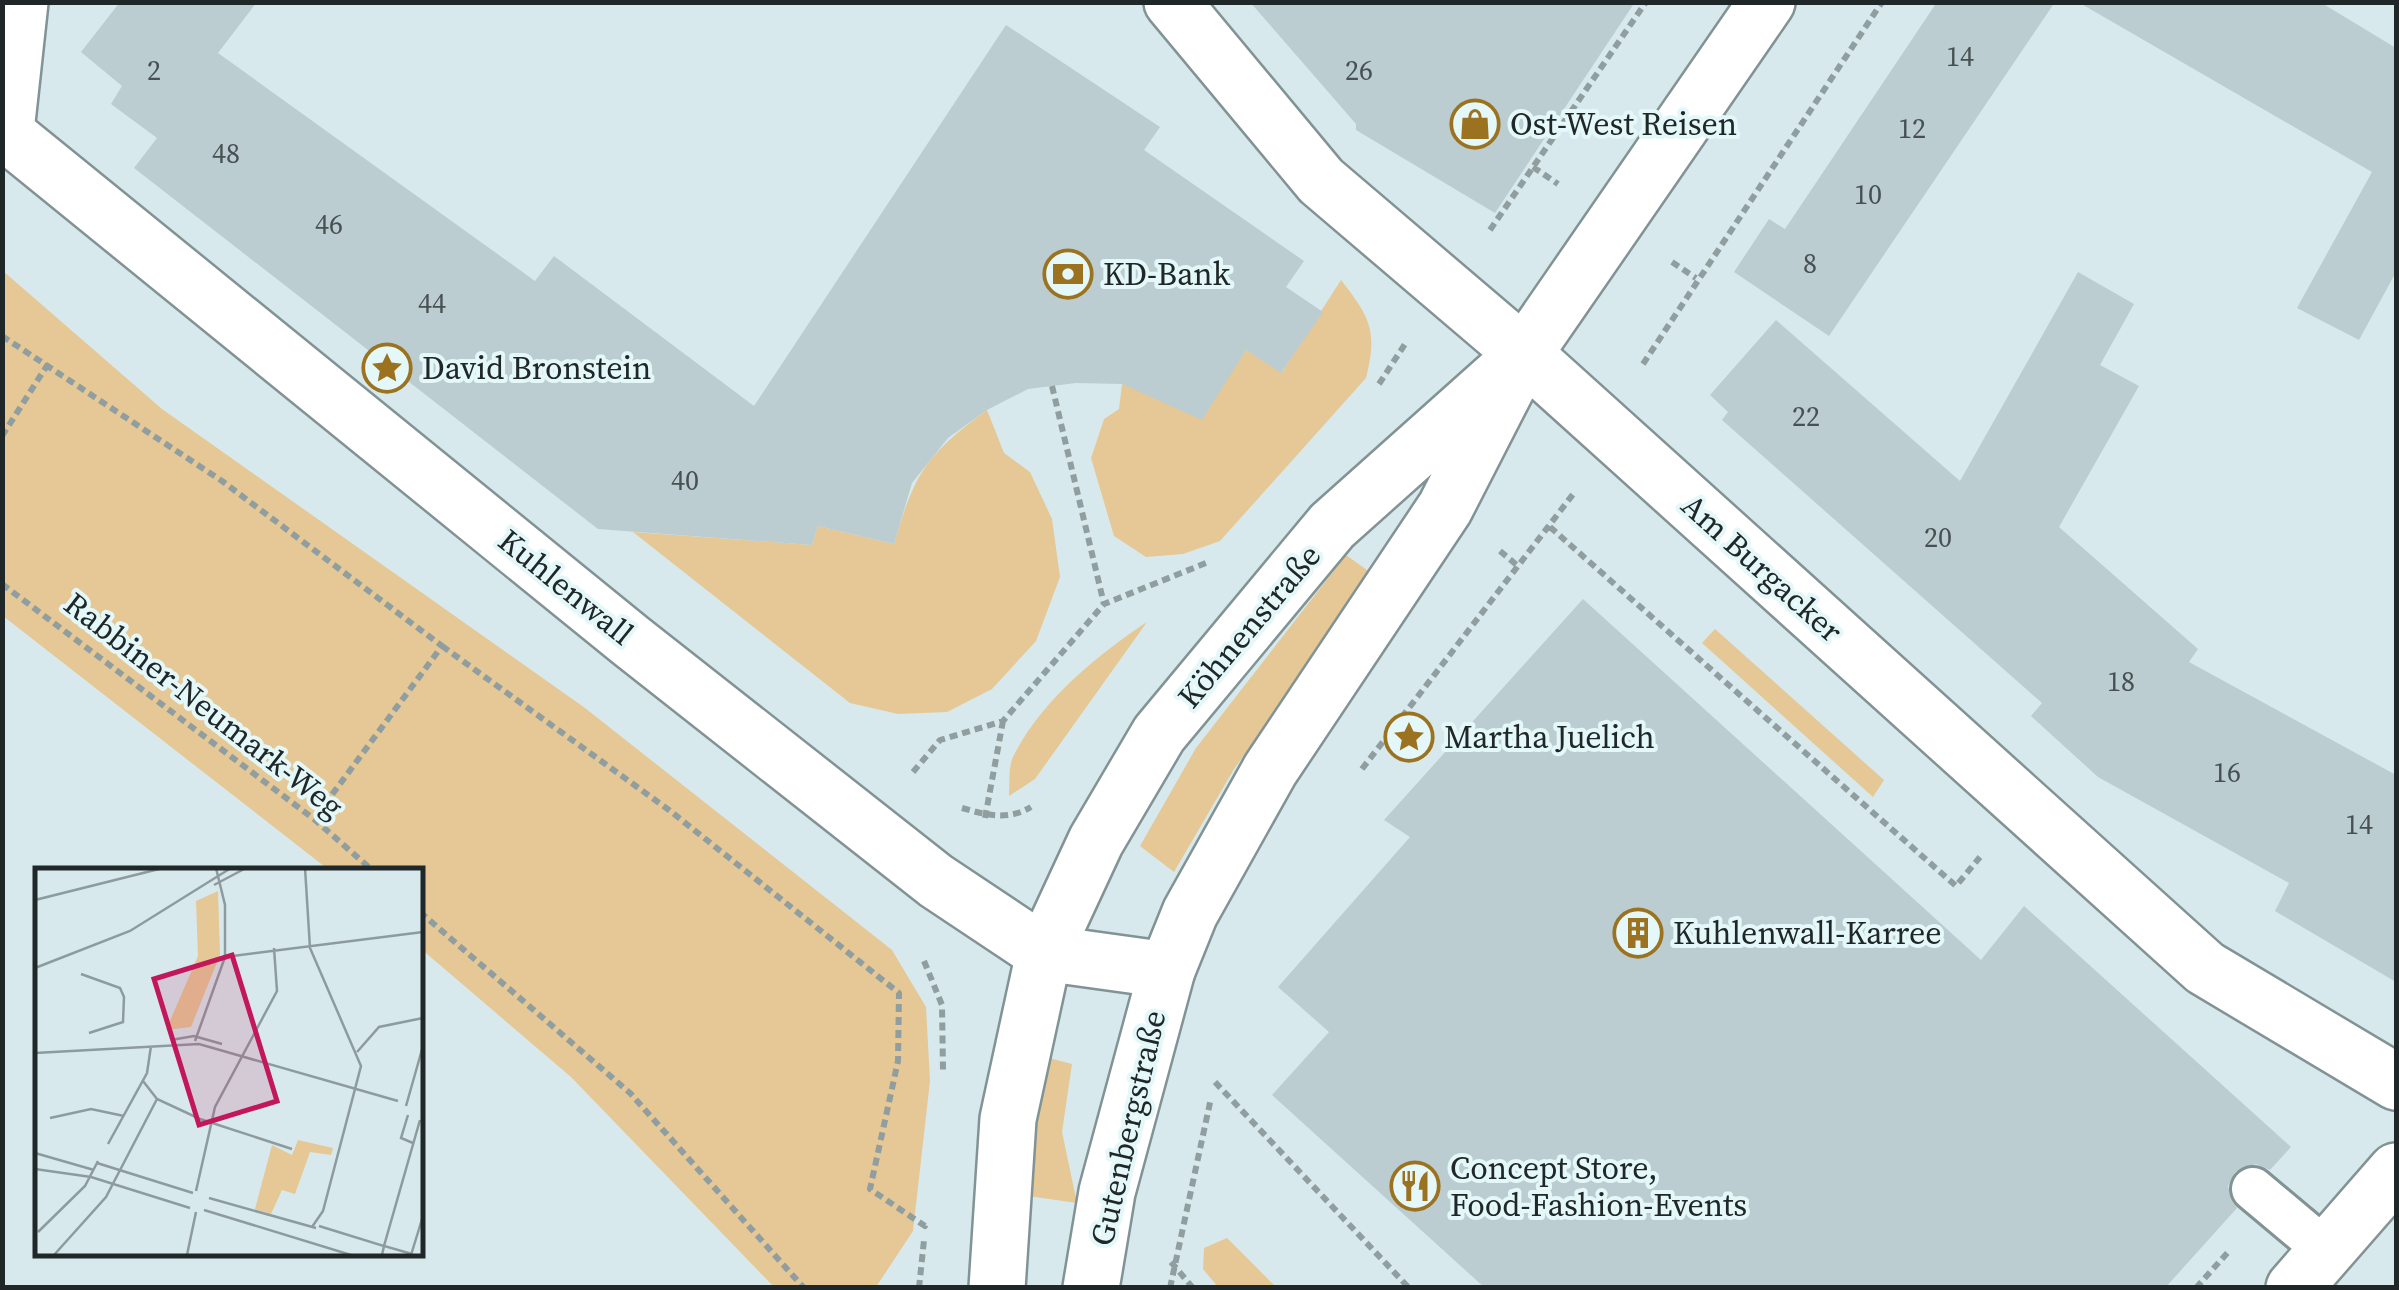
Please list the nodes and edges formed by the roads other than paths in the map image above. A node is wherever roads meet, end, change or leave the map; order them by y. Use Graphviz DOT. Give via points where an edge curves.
graph roads {
  1 [pos="20,2"];
  2 [pos="1172,2"];
  3 [pos="1767,2"];
  4 [pos="4,130"];
  5 [pos="1524,354"];
  6 [pos="1044,953"];
  7 [pos="1167,970"];
  8 [pos="2396,1082"];
  9 [pos="2396,1171"];
  10 [pos="2254,1189"];
  11 [pos="2310,1270"];
  12 [pos="997,1288"];
  13 [pos="1091,1288"];
  1 -- 4 [label="street"];
  2 -- 5 [label="street, Am Burgacker" via="1322,182"];
  3 -- 5 [label="street, Köhnenstraße"];
  4 -- 6 [label="street, Kuhlenwall" via="631,641 936,881"];
  5 -- 6 [label="street, Köhnenstraße" via="1332,526 1160,734 1096,840"];
  5 -- 7 [label="street, Köhnenstraße" via="1446,508 1270,770 1190,913"];
  5 -- 8 [label="street, Am Burgacker" via="2205,968"];
  6 -- 7 [label="street, Kuhlenwall"];
  6 -- 12 [label="street" via="1008,1118"];
  7 -- 13 [label="street, Gutenbergstraße" via="1107,1192"];
  9 -- 11 [label="street"];
  10 -- 11 [label="lane"];
}
